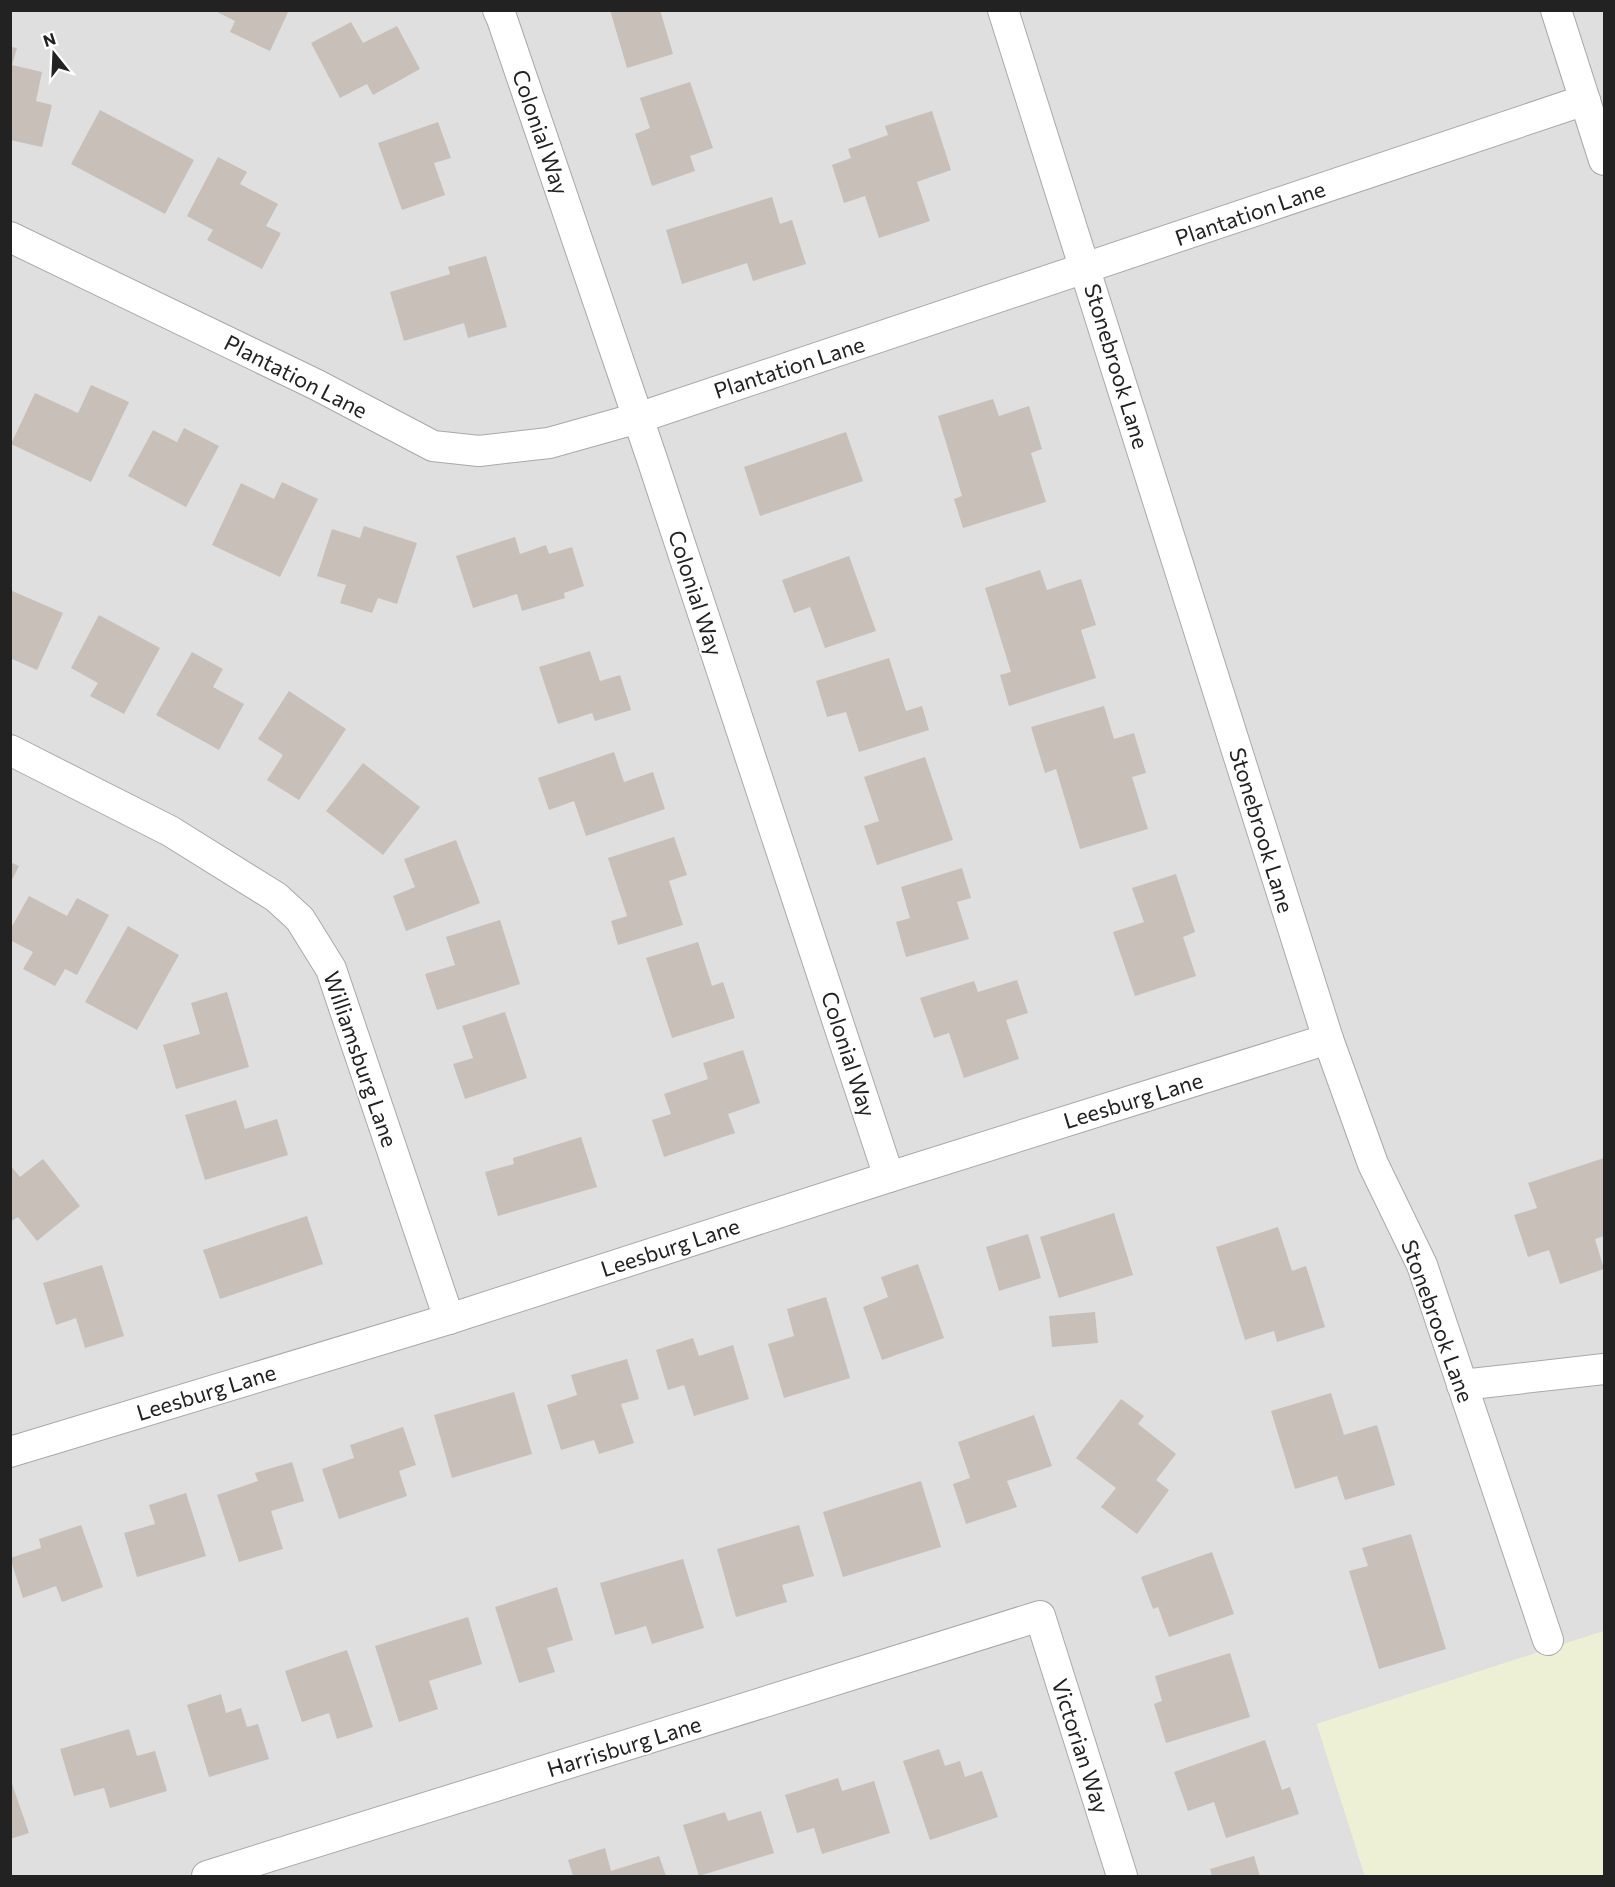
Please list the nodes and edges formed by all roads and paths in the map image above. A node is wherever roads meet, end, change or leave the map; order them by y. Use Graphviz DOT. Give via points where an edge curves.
graph roads {
  1 [pos="498,10"];
  2 [pos="1004,10"];
  3 [pos="1556,10"];
  4 [pos="1585,100"];
  5 [pos="1605,160"];
  6 [pos="10,237"];
  7 [pos="1086,268"];
  8 [pos="638,418"];
  9 [pos="10,750"];
  10 [pos="1328,1039"];
  11 [pos="889,1177"];
  12 [pos="449,1319"];
  13 [pos="1605,1370"];
  14 [pos="1462,1384"];
  15 [pos="10,1452"];
  16 [pos="1040,1616"];
  17 [pos="1548,1640"];
  18 [pos="207,1876"];
  19 [pos="1122,1876"];
  1 -- 8 [label="street, Colonial Way"];
  2 -- 7 [label="street, Stonebrook Lane"];
  3 -- 4 [label="street"];
  4 -- 5 [label="street"];
  4 -- 7 [label="street, Plantation Lane"];
  6 -- 8 [label="street, Plantation Lane" via="317,385 433,446 479,451 549,443"];
  7 -- 8 [label="street, Plantation Lane"];
  7 -- 10 [label="street, Stonebrook Lane"];
  8 -- 11 [label="street, Colonial Way"];
  9 -- 12 [label="street, Williamsburg Lane" via="170,831 276,897 300,919 331,969"];
  10 -- 11 [label="street, Leesburg Lane"];
  10 -- 14 [label="street, Stonebrook Lane" via="1373,1164 1422,1265"];
  11 -- 12 [label="street, Leesburg Lane"];
  12 -- 15 [label="street, Leesburg Lane"];
  13 -- 14 [label="street"];
  14 -- 17 [label="street, Stonebrook Lane"];
  16 -- 18 [label="street, Harrisburg Lane"];
  16 -- 19 [label="street, Victorian Way"];
}
